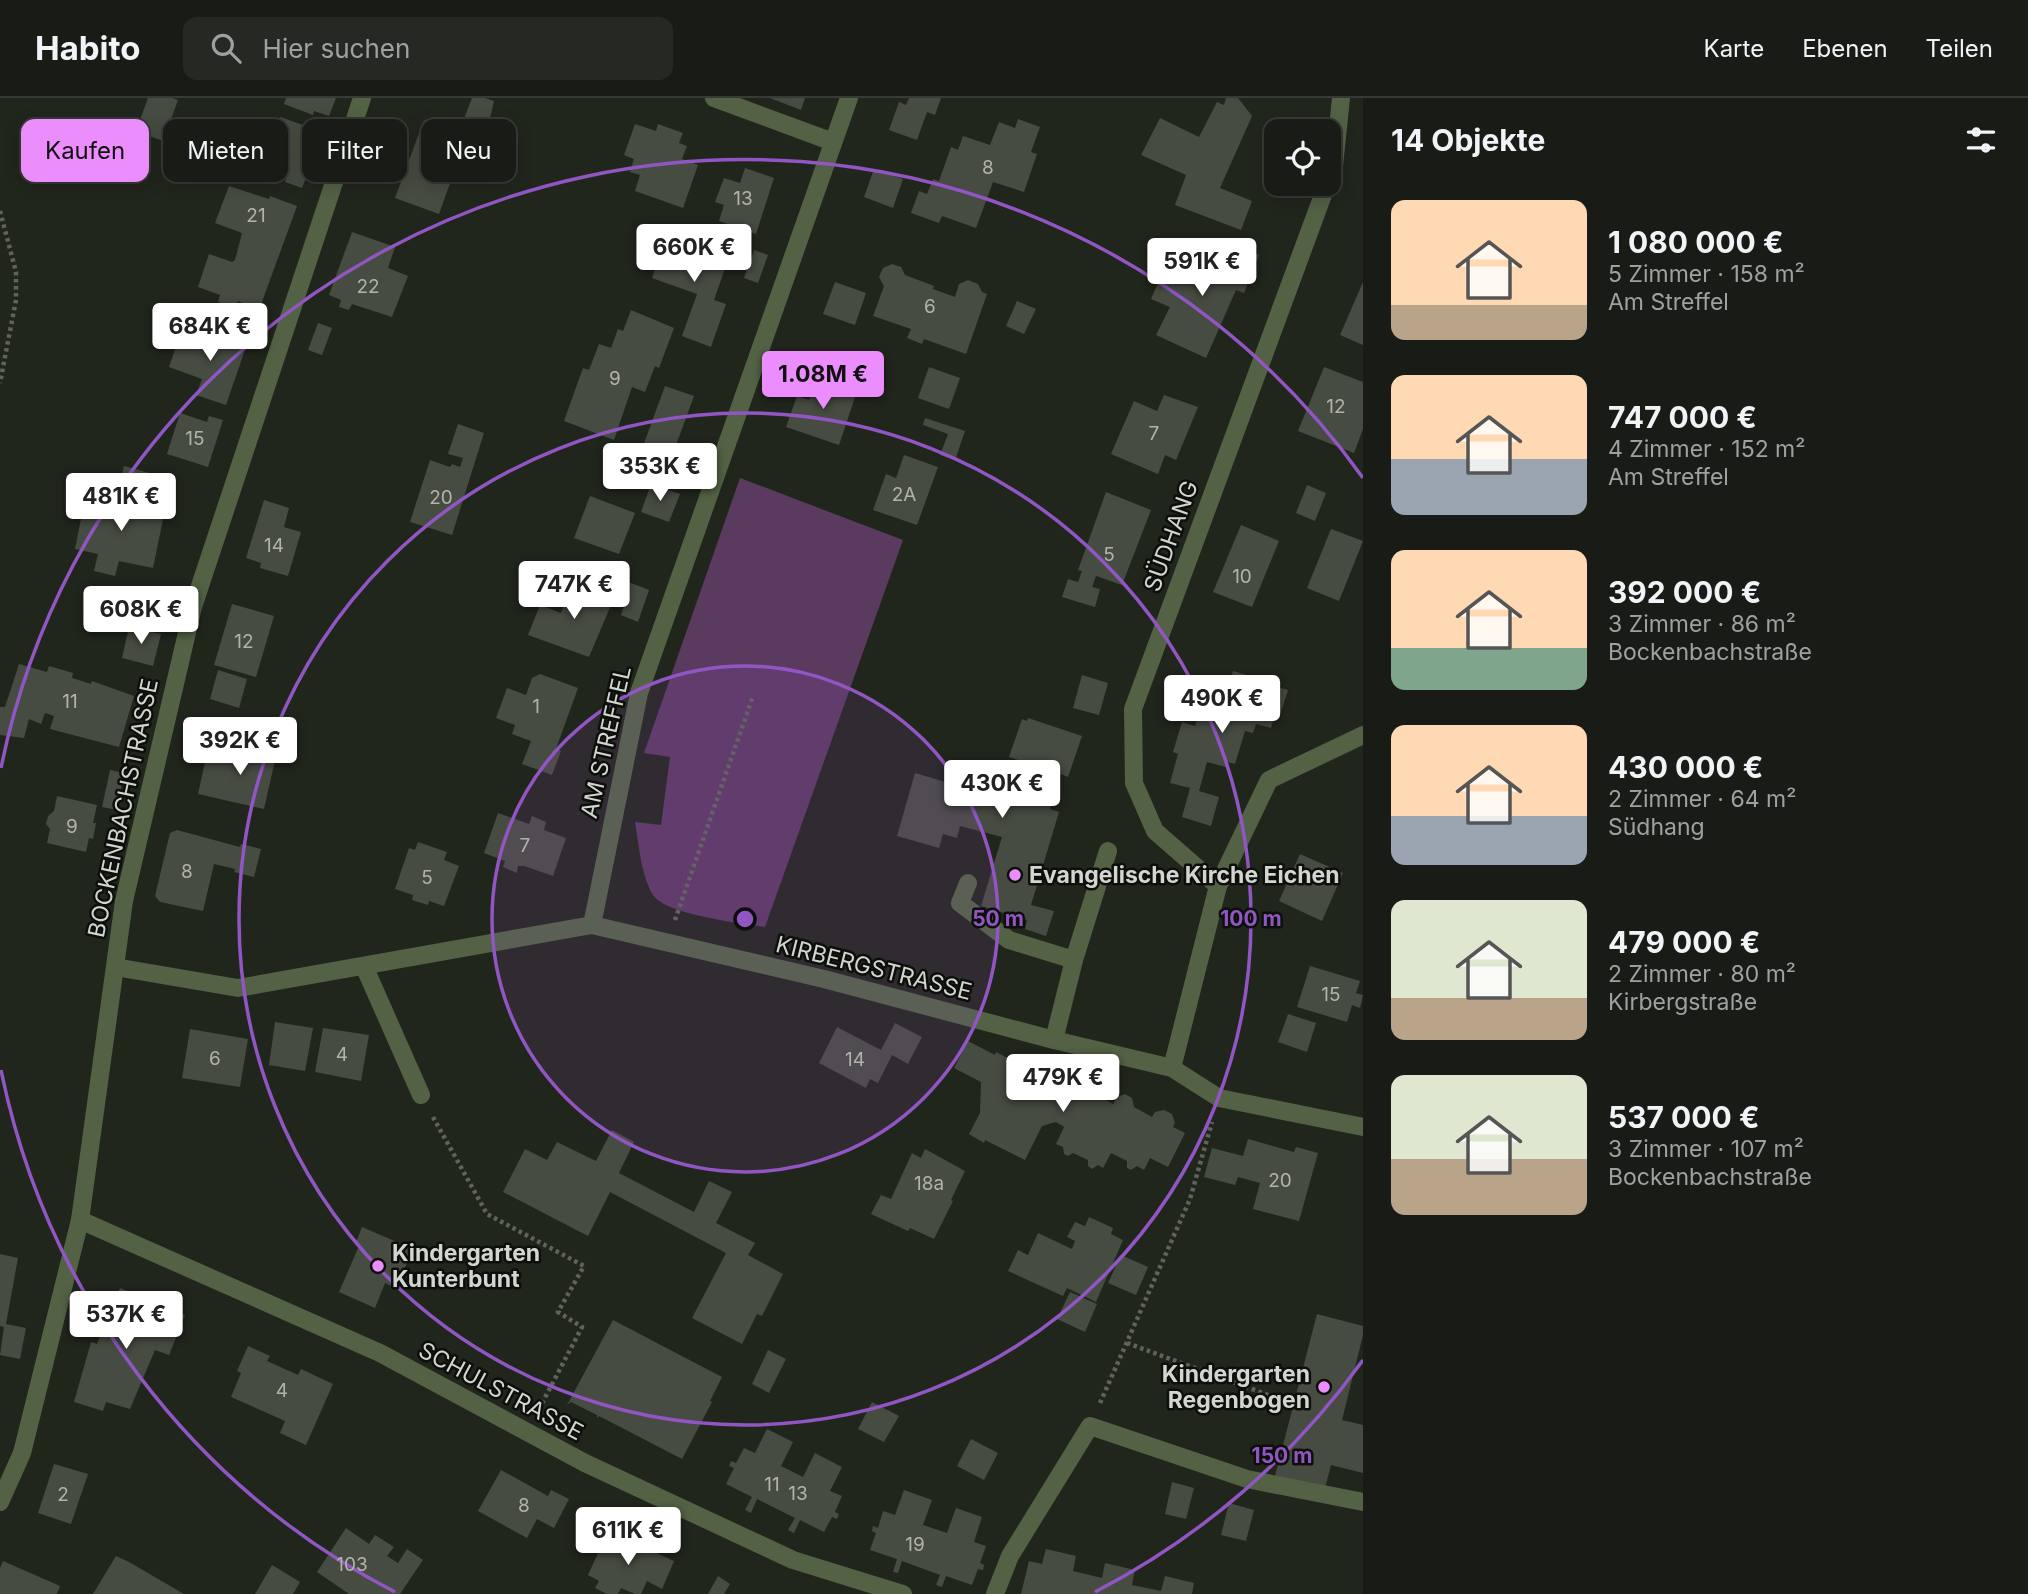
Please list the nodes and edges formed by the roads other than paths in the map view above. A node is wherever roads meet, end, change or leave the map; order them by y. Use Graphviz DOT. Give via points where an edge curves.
graph roads {
  1 [pos="362,98"];
  2 [pos="714,98"];
  3 [pos="849,98"];
  4 [pos="1342,98"];
  5 [pos="1340,119"];
  6 [pos="833,142"];
  7 [pos="1323,196"];
  8 [pos="1363,734"];
  9 [pos="1108,851"];
  10 [pos="968,883"];
  11 [pos="1218,886"];
  12 [pos="592,925"];
  13 [pos="1074,960"];
  14 [pos="364,966"];
  15 [pos="115,967"];
  16 [pos="1054,1040"];
  17 [pos="1172,1068"];
  18 [pos="421,1095"];
  19 [pos="1363,1126"];
  20 [pos="80,1220"];
  21 [pos="0,1502"];
  22 [pos="1363,1502"];
  23 [pos="903,1594"];
  24 [pos="995,1594"];
  1 -- 15 [label="street, BOCKENBACHSTRASSE" via="193,607 124,901"];
  2 -- 6 [label="street"];
  3 -- 6 [label="street, AM STREFFEL"];
  4 -- 5 [label="street, SÜDHANG"];
  6 -- 12 [label="street, AM STREFFEL" via="639,693"];
  7 -- 11 [label="street, SÜDHANG" via="1133,709 1134,783 1155,831"];
  8 -- 11 [label="street" via="1269,780"];
  9 -- 13 [label="street"];
  10 -- 13 [label="street" via="960,902 1009,940"];
  11 -- 17 [label="street"];
  12 -- 14 [label="street, KIRBERGSTRASSE"];
  12 -- 16 [label="street, KIRBERGSTRASSE" via="824,979"];
  13 -- 16 [label="street"];
  14 -- 15 [label="street, KIRBERGSTRASSE" via="238,988"];
  14 -- 18 [label="street"];
  15 -- 20 [label="street, BOCKENBACHSTRASSE"];
  16 -- 17 [label="street, KIRBERGSTRASSE"];
  17 -- 19 [label="street, KIRBERGSTRASSE" via="1219,1098"];
  20 -- 21 [label="street, BOCKENBACHSTRASSE" via="22,1452"];
  20 -- 23 [label="street, SCHULSTRASSE" via="380,1353 585,1463 793,1560"];
  22 -- 24 [label="street" via="1247,1479 1090,1426 1010,1556"];
}
